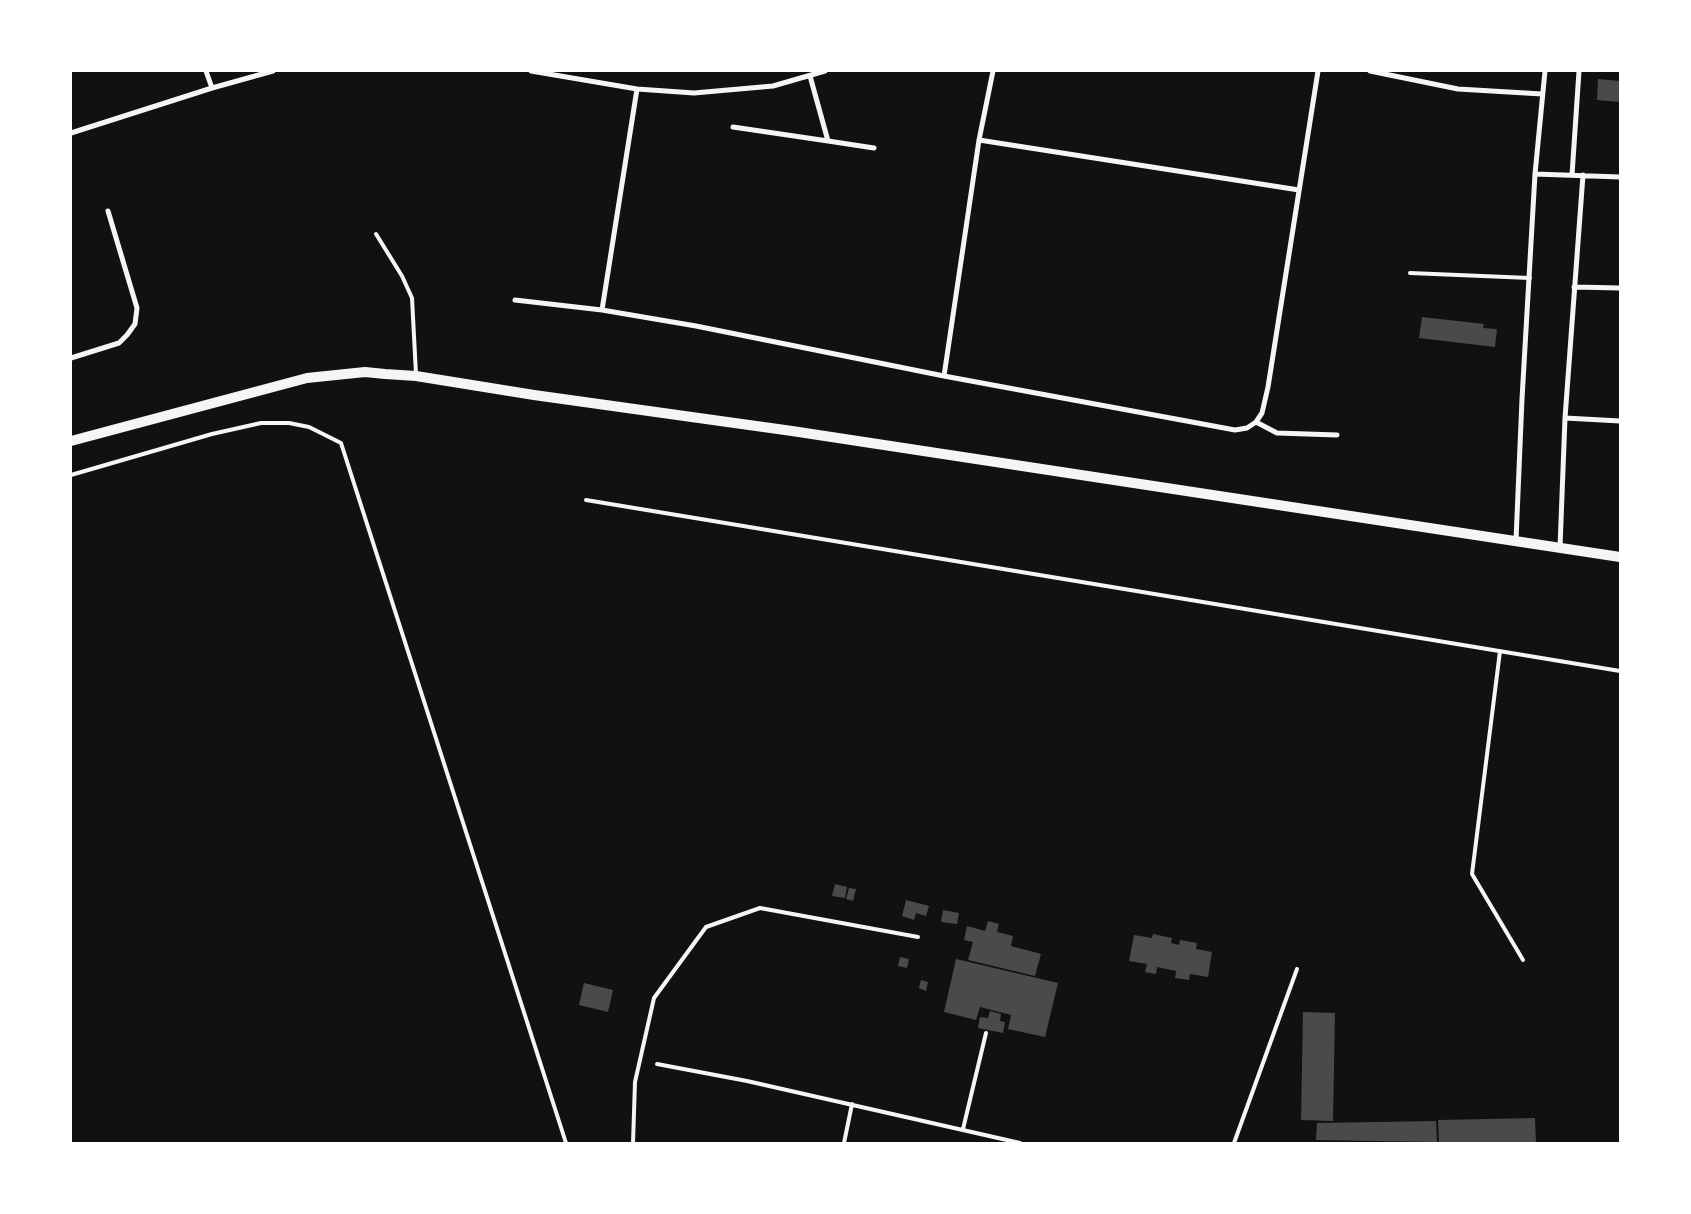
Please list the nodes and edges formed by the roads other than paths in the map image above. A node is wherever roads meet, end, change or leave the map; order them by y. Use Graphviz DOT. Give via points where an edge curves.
graph roads {
  1 [pos="206,71"];
  2 [pos="273,71"];
  3 [pos="532,71"];
  4 [pos="825,71"];
  5 [pos="993,71"];
  6 [pos="1318,71"];
  7 [pos="1370,71"];
  8 [pos="1544,71"];
  9 [pos="1579,71"];
  10 [pos="810,76"];
  11 [pos="212,88"];
  12 [pos="637,89"];
  13 [pos="1542,94"];
  14 [pos="733,127"];
  15 [pos="71,133"];
  16 [pos="979,140"];
  17 [pos="828,142"];
  18 [pos="874,148"];
  19 [pos="1535,174"];
  20 [pos="1572,175"];
  21 [pos="1584,175"];
  22 [pos="1620,177"];
  23 [pos="1299,190"];
  24 [pos="108,211"];
  25 [pos="376,234"];
  26 [pos="1410,273"];
  27 [pos="1530,278"];
  28 [pos="1574,287"];
  29 [pos="1620,288"];
  30 [pos="515,300"];
  31 [pos="602,310"];
  32 [pos="71,358"];
  33 [pos="416,376"];
  34 [pos="944,376"];
  35 [pos="1565,418"];
  36 [pos="1620,420"];
  37 [pos="1256,422"];
  38 [pos="1336,435"];
  39 [pos="71,441"];
  40 [pos="71,475"];
  41 [pos="586,500"];
  42 [pos="1516,540"];
  43 [pos="1560,547"];
  44 [pos="1620,557"];
  45 [pos="1500,651"];
  46 [pos="1620,671"];
  47 [pos="918,937"];
  48 [pos="1523,960"];
  49 [pos="1297,969"];
  50 [pos="986,1034"];
  51 [pos="657,1064"];
  52 [pos="852,1104"];
  53 [pos="962,1129"];
  54 [pos="566,1143"];
  55 [pos="633,1143"];
  56 [pos="844,1143"];
  57 [pos="1020,1143"];
  58 [pos="1234,1143"];
  1 -- 11 [label="street"];
  2 -- 11 [label="street"];
  3 -- 12 [label="street"];
  4 -- 10 [label="street"];
  5 -- 16 [label="street"];
  6 -- 23 [label="street"];
  7 -- 13 [label="street" via="1458,89"];
  8 -- 13 [label="street"];
  9 -- 20 [label="street"];
  10 -- 12 [label="street" via="773,86 704,92"];
  10 -- 17 [label="street"];
  11 -- 15 [label="street"];
  12 -- 31 [label="street"];
  13 -- 19 [label="street"];
  14 -- 17 [label="street"];
  16 -- 23 [label="street"];
  16 -- 34 [label="street"];
  17 -- 18 [label="street"];
  19 -- 20 [label="street"];
  19 -- 27 [label="street"];
  20 -- 21 [label="street"];
  21 -- 22 [label="street"];
  21 -- 28 [label="street"];
  23 -- 37 [label="street" via="1268,387"];
  24 -- 32 [label="street" via="137,308 135,324 119,343"];
  25 -- 33 [label="lane" via="412,298"];
  26 -- 27 [label="lane"];
  27 -- 42 [label="street"];
  28 -- 29 [label="street"];
  28 -- 35 [label="street"];
  30 -- 31 [label="street"];
  31 -- 34 [label="street"];
  33 -- 39 [label="main road" via="364,372 307,378"];
  33 -- 42 [label="main road"];
  34 -- 37 [label="street" via="1235,430"];
  35 -- 36 [label="street"];
  35 -- 43 [label="street"];
  37 -- 38 [label="street" via="1277,433"];
  40 -- 54 [label="lane" via="261,423 309,427 341,442"];
  41 -- 45 [label="lane"];
  42 -- 43 [label="main road"];
  43 -- 44 [label="main road"];
  45 -- 46 [label="lane"];
  45 -- 48 [label="lane" via="1472,874"];
  47 -- 55 [label="lane" via="760,908 706,927 654,998 636,1082"];
  49 -- 58 [label="lane"];
  50 -- 53 [label="lane"];
  51 -- 52 [label="lane"];
  52 -- 53 [label="lane"];
  52 -- 56 [label="lane"];
  53 -- 57 [label="lane"];
}
